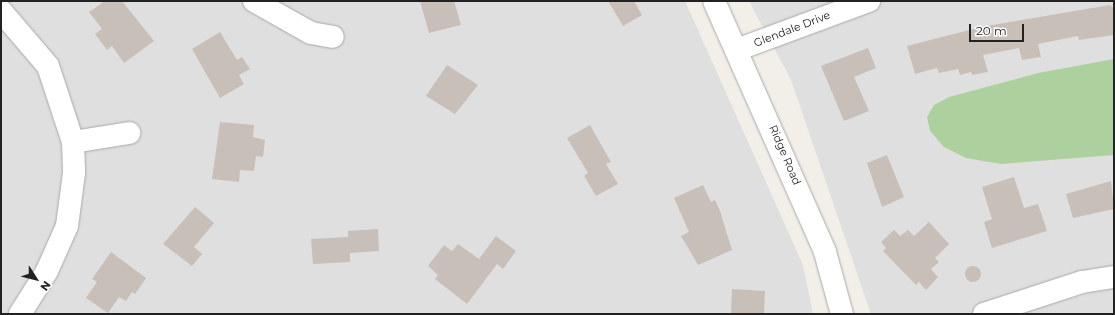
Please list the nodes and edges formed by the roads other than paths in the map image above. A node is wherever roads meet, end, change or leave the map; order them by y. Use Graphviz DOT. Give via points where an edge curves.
graph roads {
  1 [pos="254,1"];
  2 [pos="714,1"];
  3 [pos="869,1"];
  4 [pos="1,11"];
  5 [pos="333,37"];
  6 [pos="739,49"];
  7 [pos="129,133"];
  8 [pos="72,142"];
  9 [pos="1114,277"];
  10 [pos="1008,310"];
  11 [pos="20,314"];
  12 [pos="842,314"];
  13 [pos="984,314"];
  1 -- 5 [label="street" via="311,33"];
  2 -- 6 [label="street, Ridge Road"];
  3 -- 6 [label="street, Glendale Drive"];
  4 -- 8 [label="street" via="48,66"];
  6 -- 12 [label="street, Ridge Road" via="825,252"];
  7 -- 8 [label="street"];
  8 -- 11 [label="street" via="74,173 67,226 47,271"];
  9 -- 10 [label="street" via="1082,282"];
  10 -- 13 [label="street"];
}
